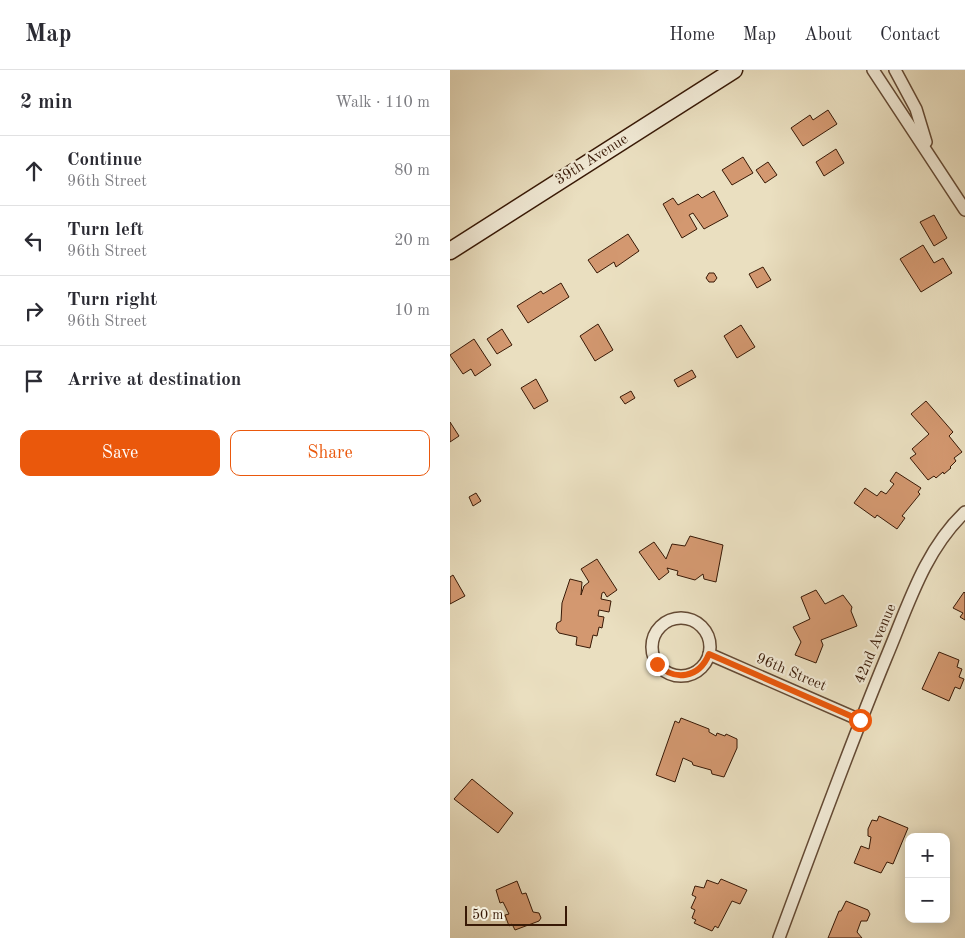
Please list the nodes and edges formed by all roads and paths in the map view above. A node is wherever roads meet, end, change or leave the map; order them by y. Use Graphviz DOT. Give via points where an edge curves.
graph roads {
  1 [pos="734,70"];
  2 [pos="873,70"];
  3 [pos="895,70"];
  4 [pos="930,156"];
  5 [pos="965,210"];
  6 [pos="450,251"];
  7 [pos="965,512"];
  8 [pos="709,654"];
  9 [pos="860,720"];
  10 [pos="779,938"];
  1 -- 6 [label="main road, 39th Avenue"];
  2 -- 4 [label="street"];
  3 -- 4 [label="street" via="916,109"];
  4 -- 5 [label="street"];
  7 -- 9 [label="street, 42nd Avenue" via="930,555"];
  8 -- 8 [label="street" via="708,635 694,621 685,618 666,622 653,637 653,655 672,675 690,674 705,663"];
  8 -- 9 [label="street, 96th Street"];
  9 -- 10 [label="street, 42nd Avenue"];
}
